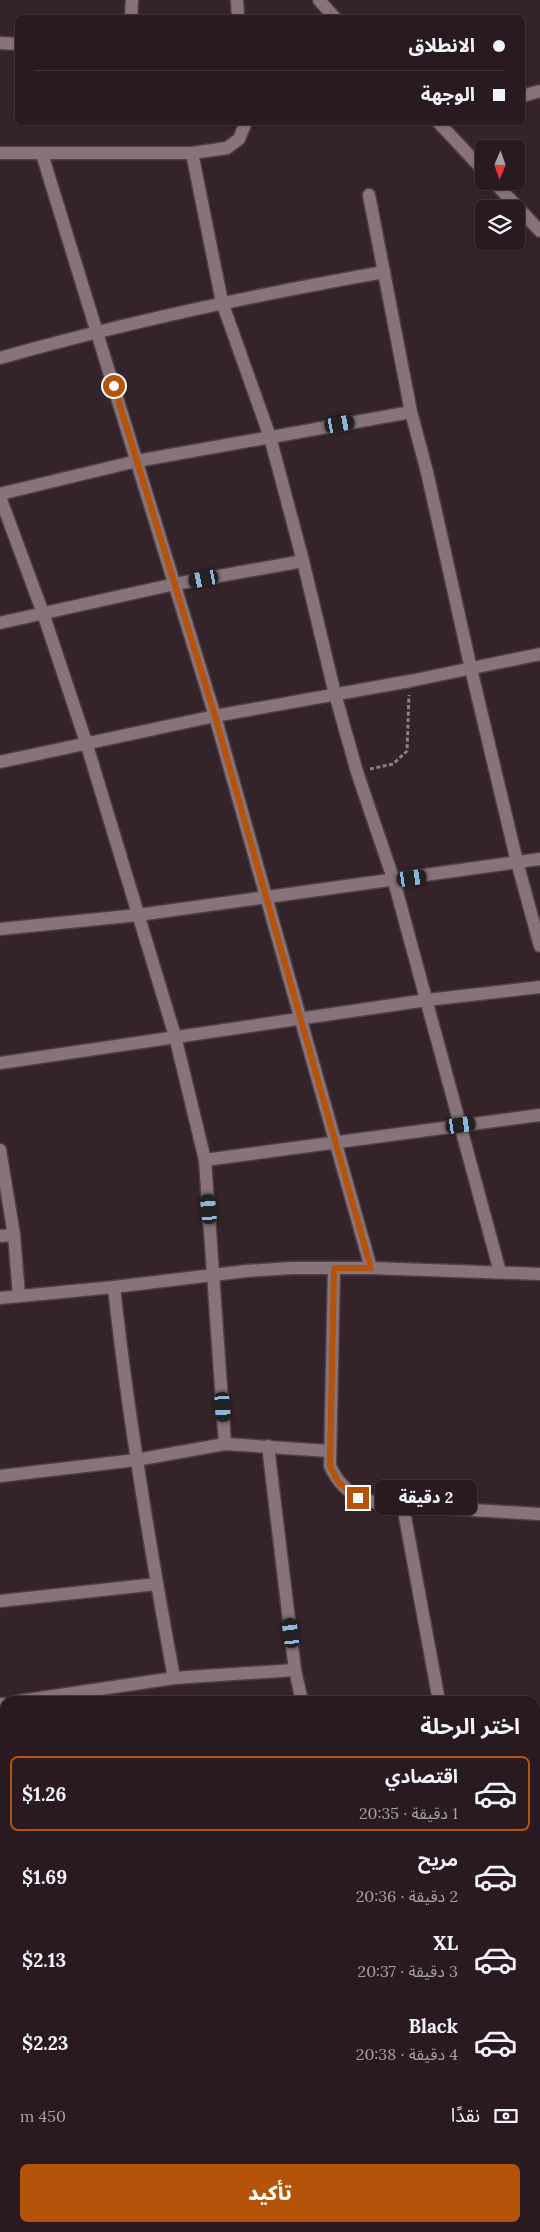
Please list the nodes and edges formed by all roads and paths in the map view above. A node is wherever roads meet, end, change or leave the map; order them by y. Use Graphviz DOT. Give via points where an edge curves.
graph roads {
  1 [pos="132,0"];
  2 [pos="237,0"];
  3 [pos="319,0"];
  4 [pos="131,15"];
  5 [pos="238,15"];
  6 [pos="332,15"];
  7 [pos="0,43"];
  8 [pos="15,44"];
  9 [pos="540,91"];
  10 [pos="525,95"];
  11 [pos="245,125"];
  12 [pos="441,125"];
  13 [pos="0,153"];
  14 [pos="192,153"];
  15 [pos="42,154"];
  16 [pos="475,161"];
  17 [pos="502,190"];
  18 [pos="369,195"];
  19 [pos="538,227"];
  20 [pos="384,272"];
  21 [pos="222,302"];
  22 [pos="97,331"];
  23 [pos="0,358"];
  24 [pos="411,412"];
  25 [pos="270,437"];
  26 [pos="137,461"];
  27 [pos="0,495"];
  28 [pos="303,561"];
  29 [pos="175,584"];
  30 [pos="43,613"];
  31 [pos="0,622"];
  32 [pos="540,654"];
  33 [pos="471,670"];
  34 [pos="410,681"];
  35 [pos="335,694"];
  36 [pos="215,716"];
  37 [pos="86,742"];
  38 [pos="0,762"];
  39 [pos="357,772"];
  40 [pos="540,859"];
  41 [pos="517,862"];
  42 [pos="394,881"];
  43 [pos="266,896"];
  44 [pos="138,915"];
  45 [pos="0,929"];
  46 [pos="540,946"];
  47 [pos="540,987"];
  48 [pos="427,1000"];
  49 [pos="301,1019"];
  50 [pos="176,1036"];
  51 [pos="0,1063"];
  52 [pos="540,1115"];
  53 [pos="461,1125"];
  54 [pos="336,1141"];
  55 [pos="0,1150"];
  56 [pos="205,1160"];
  57 [pos="14,1235"];
  58 [pos="0,1236"];
  59 [pos="334,1268"];
  60 [pos="371,1268"];
  61 [pos="500,1272"];
  62 [pos="540,1274"];
  63 [pos="215,1275"];
  64 [pos="114,1287"];
  65 [pos="19,1296"];
  66 [pos="0,1298"];
  67 [pos="225,1444"];
  68 [pos="268,1446"];
  69 [pos="329,1451"];
  70 [pos="136,1460"];
  71 [pos="0,1476"];
  72 [pos="403,1506"];
  73 [pos="540,1514"];
  74 [pos="157,1584"];
  75 [pos="0,1601"];
  76 [pos="295,1670"];
  77 [pos="174,1678"];
  78 [pos="53,1696"];
  79 [pos="301,1696"];
  80 [pos="438,1696"];
  1 -- 4 [label="street"];
  2 -- 5 [label="street"];
  3 -- 6 [label="street"];
  7 -- 8 [label="street"];
  9 -- 10 [label="street"];
  11 -- 14 [label="street" via="239,139 227,148"];
  12 -- 16 [label="street"];
  13 -- 15 [label="street"];
  14 -- 15 [label="street"];
  14 -- 21 [label="street"];
  15 -- 22 [label="street"];
  17 -- 19 [label="street"];
  18 -- 20 [label="street"];
  20 -- 21 [label="street"];
  20 -- 24 [label="street"];
  21 -- 22 [label="street"];
  21 -- 25 [label="street"];
  22 -- 23 [label="street"];
  22 -- 26 [label="street"];
  24 -- 25 [label="street"];
  24 -- 33 [label="street" via="430,481"];
  25 -- 26 [label="street"];
  25 -- 28 [label="street"];
  26 -- 27 [label="street"];
  26 -- 29 [label="street"];
  27 -- 30 [label="street"];
  28 -- 29 [label="street"];
  28 -- 35 [label="street"];
  29 -- 30 [label="street"];
  29 -- 36 [label="street"];
  30 -- 31 [label="street"];
  30 -- 37 [label="street"];
  32 -- 33 [label="street"];
  33 -- 34 [label="street"];
  33 -- 41 [label="street"];
  34 -- 35 [label="street"];
  34 -- 39 [label="path" via="407,751 393,764"];
  35 -- 36 [label="street"];
  35 -- 39 [label="street"];
  36 -- 37 [label="street"];
  36 -- 43 [label="street"];
  37 -- 38 [label="street"];
  37 -- 44 [label="street"];
  39 -- 42 [label="street"];
  40 -- 41 [label="street"];
  41 -- 42 [label="street"];
  41 -- 46 [label="street"];
  42 -- 43 [label="street"];
  42 -- 48 [label="street"];
  43 -- 44 [label="street"];
  43 -- 49 [label="street"];
  44 -- 45 [label="street"];
  44 -- 50 [label="street"];
  47 -- 48 [label="street"];
  48 -- 49 [label="street"];
  48 -- 53 [label="street"];
  49 -- 50 [label="street"];
  49 -- 54 [label="street"];
  50 -- 51 [label="street"];
  50 -- 56 [label="street"];
  52 -- 53 [label="street"];
  53 -- 54 [label="street"];
  53 -- 61 [label="street"];
  54 -- 56 [label="street"];
  54 -- 60 [label="street"];
  55 -- 57 [label="street"];
  56 -- 63 [label="street"];
  57 -- 58 [label="street"];
  57 -- 65 [label="street"];
  59 -- 60 [label="street"];
  59 -- 63 [label="street"];
  59 -- 69 [label="street"];
  60 -- 61 [label="street"];
  61 -- 62 [label="street"];
  63 -- 64 [label="street"];
  63 -- 67 [label="street"];
  64 -- 65 [label="street"];
  64 -- 70 [label="street"];
  65 -- 66 [label="street"];
  67 -- 68 [label="street"];
  67 -- 70 [label="street"];
  68 -- 69 [label="street"];
  68 -- 76 [label="street"];
  69 -- 72 [label="street" via="330,1466 346,1490 372,1502"];
  70 -- 71 [label="street"];
  70 -- 74 [label="street"];
  72 -- 73 [label="street"];
  72 -- 80 [label="street"];
  74 -- 75 [label="street"];
  74 -- 77 [label="street"];
  76 -- 77 [label="street"];
  76 -- 79 [label="street"];
  77 -- 78 [label="street"];
}
